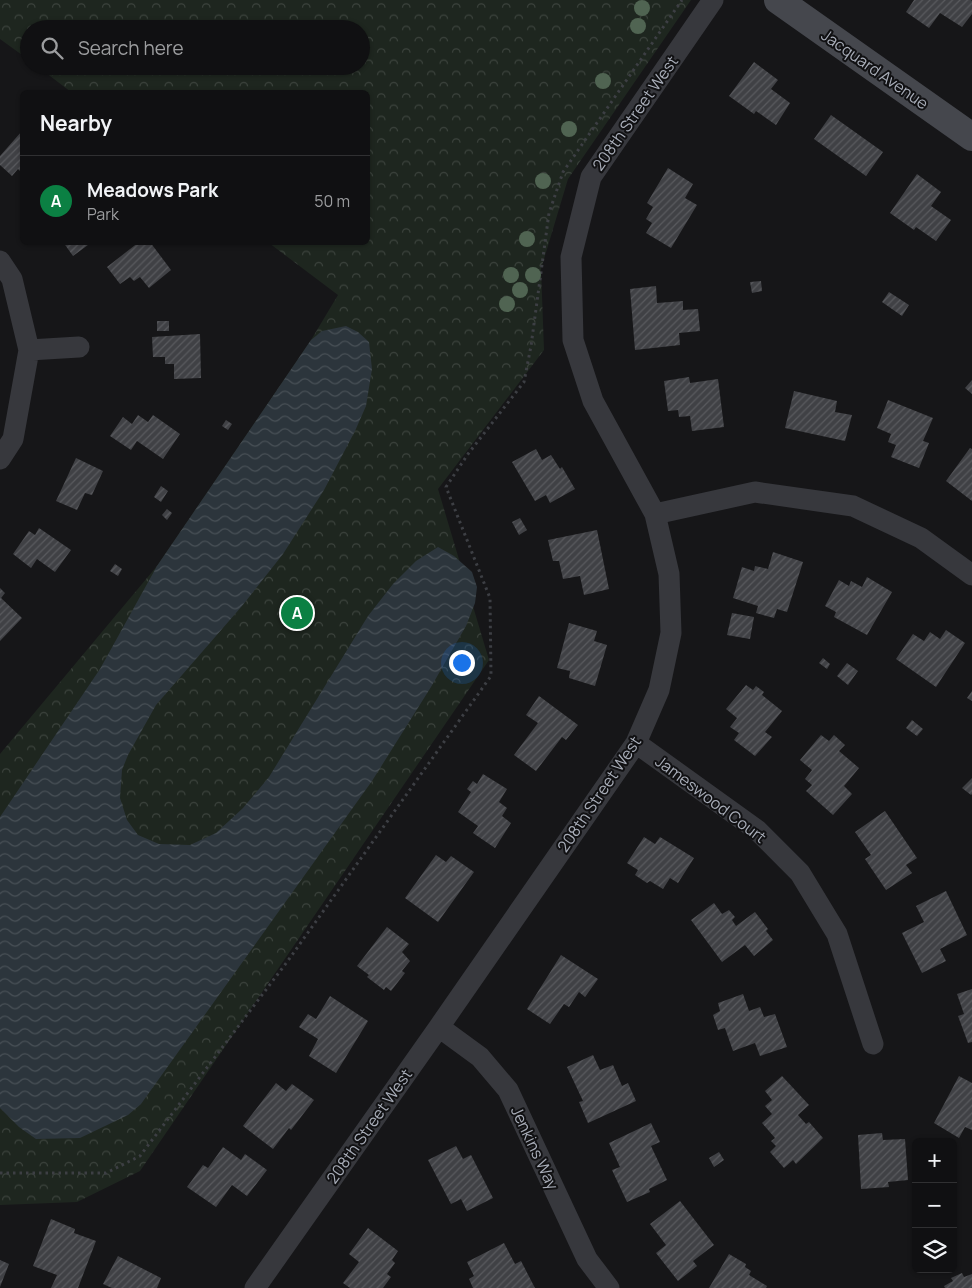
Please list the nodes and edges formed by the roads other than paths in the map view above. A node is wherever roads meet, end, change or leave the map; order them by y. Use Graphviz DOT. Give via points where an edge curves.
graph roads {
  1 [pos="713,0"];
  2 [pos="778,0"];
  3 [pos="972,137"];
  4 [pos="0,261"];
  5 [pos="79,347"];
  6 [pos="29,350"];
  7 [pos="0,459"];
  8 [pos="656,514"];
  9 [pos="972,575"];
  10 [pos="636,743"];
  11 [pos="439,1027"];
  12 [pos="873,1044"];
  13 [pos="255,1288"];
  14 [pos="609,1288"];
  1 -- 8 [label="street, 208th Street West" via="591,177 571,257 573,340 593,401"];
  2 -- 3 [label="street, Jacquard Avenue"];
  4 -- 6 [label="street" via="12,279"];
  5 -- 6 [label="street"];
  6 -- 7 [label="street" via="13,439"];
  8 -- 9 [label="street" via="755,492 853,506 921,538"];
  8 -- 10 [label="street, 208th Street West" via="669,574 671,633 659,690"];
  10 -- 11 [label="street, 208th Street West"];
  10 -- 12 [label="street, Jameswood Court" via="757,830 800,873 836,934"];
  11 -- 13 [label="street, 208th Street West"];
  11 -- 14 [label="street, Jenkins Way" via="480,1057 508,1090 587,1259"];
}
